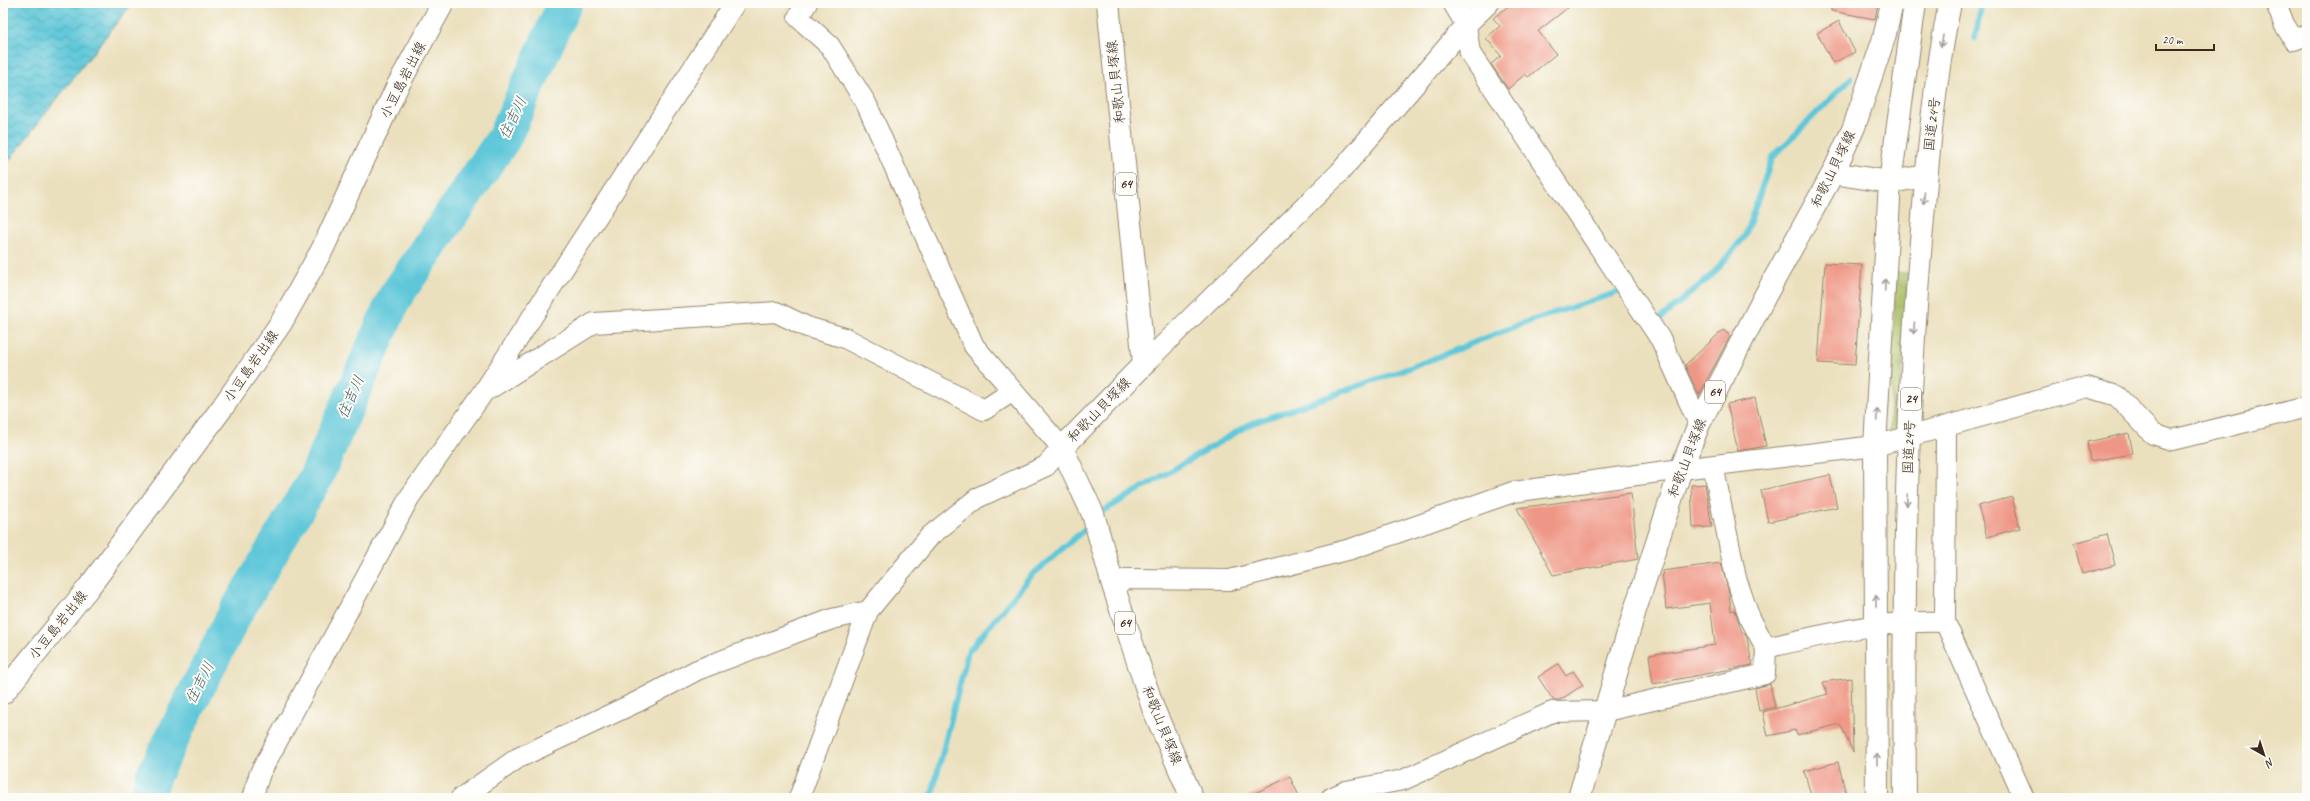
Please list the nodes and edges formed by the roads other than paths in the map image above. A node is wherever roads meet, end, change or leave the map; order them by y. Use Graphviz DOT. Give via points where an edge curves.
graph roads {
  1 [pos="443,3"];
  2 [pos="736,3"];
  3 [pos="807,3"];
  4 [pos="1108,3"];
  5 [pos="1453,3"];
  6 [pos="1489,3"];
  7 [pos="1892,3"];
  8 [pos="1915,3"];
  9 [pos="1950,3"];
  10 [pos="2276,3"];
  11 [pos="1466,25"];
  12 [pos="2307,35"];
  13 [pos="1833,173"];
  14 [pos="1926,176"];
  15 [pos="1890,182"];
  16 [pos="1144,364"];
  17 [pos="1013,391"];
  18 [pos="483,393"];
  19 [pos="2307,409"];
  20 [pos="1699,424"];
  21 [pos="1946,426"];
  22 [pos="1909,436"];
  23 [pos="1876,446"];
  24 [pos="1062,448"];
  25 [pos="1713,465"];
  26 [pos="1681,469"];
  27 [pos="1113,585"];
  28 [pos="868,611"];
  29 [pos="1945,622"];
  30 [pos="1903,623"];
  31 [pos="1876,627"];
  32 [pos="1766,648"];
  33 [pos="3,693"];
  34 [pos="1606,711"];
  35 [pos="252,798"];
  36 [pos="461,798"];
  37 [pos="798,798"];
  38 [pos="1192,798"];
  39 [pos="1331,798"];
  40 [pos="1579,798"];
  41 [pos="1877,798"];
  42 [pos="1905,798"];
  43 [pos="2024,798"];
  1 -- 33 [label="main road, 小豆島岩出線" via="397,87 324,248 281,323 222,408 89,587"];
  2 -- 18 [label="street"];
  3 -- 17 [label="street" via="798,17 830,46 866,103 974,346"];
  4 -- 16 [label="main road, 和歌山貝塚線 / 64"];
  5 -- 11 [label="street"];
  6 -- 11 [label="street"];
  7 -- 13 [label="main road, 和歌山貝塚線 / 64" via="1884,38 1854,127"];
  8 -- 15 [label="main road"];
  9 -- 14 [label="main road, 国道24号 / 24, one-way" via="1942,44"];
  10 -- 12 [label="street" via="2294,40"];
  11 -- 16 [label="street" via="1339,173"];
  11 -- 20 [label="street" via="1470,53 1661,340"];
  13 -- 15 [label="main road"];
  13 -- 20 [label="main road, 和歌山貝塚線 / 64" via="1765,296"];
  14 -- 15 [label="main road"];
  14 -- 22 [label="main road, 国道24号 / 24, one-way" via="1913,338"];
  23 -- 15 [label="main road, one-way"];
  16 -- 24 [label="main road, 和歌山貝塚線"];
  17 -- 18 [label="street" via="984,410 845,338 807,327 776,312 594,323"];
  17 -- 24 [label="street"];
  18 -- 35 [label="street" via="409,498 260,773"];
  19 -- 21 [label="street" via="2172,440 2153,434 2117,396 2087,387"];
  20 -- 26 [label="main road, 和歌山貝塚線 / 64"];
  21 -- 22 [label="street"];
  21 -- 29 [label="street"];
  22 -- 23 [label="street"];
  22 -- 30 [label="main road, 国道24号 / 24, one-way"];
  23 -- 25 [label="street"];
  31 -- 23 [label="main road, one-way"];
  24 -- 27 [label="main road, 和歌山貝塚線 / 64" via="1093,514"];
  24 -- 28 [label="street" via="1046,466 979,497 930,536"];
  25 -- 26 [label="street"];
  25 -- 32 [label="street" via="1736,578 1749,616"];
  26 -- 27 [label="street" via="1513,492 1351,549 1230,580 1126,579"];
  26 -- 34 [label="main road, 和歌山貝塚線 / 64" via="1634,610"];
  27 -- 38 [label="main road, 和歌山貝塚線 / 64" via="1153,708"];
  28 -- 36 [label="street" via="832,619 698,670 518,758"];
  28 -- 37 [label="street"];
  29 -- 30 [label="street"];
  29 -- 43 [label="street"];
  30 -- 31 [label="street"];
  30 -- 42 [label="main road, 国道24号 / 24"];
  31 -- 32 [label="street" via="1846,629"];
  41 -- 31 [label="main road, one-way"];
  32 -- 34 [label="street" via="1765,674"];
  34 -- 39 [label="street" via="1552,712 1403,780 1346,791"];
  34 -- 40 [label="main road, 和歌山貝塚線 / 64"];
}
